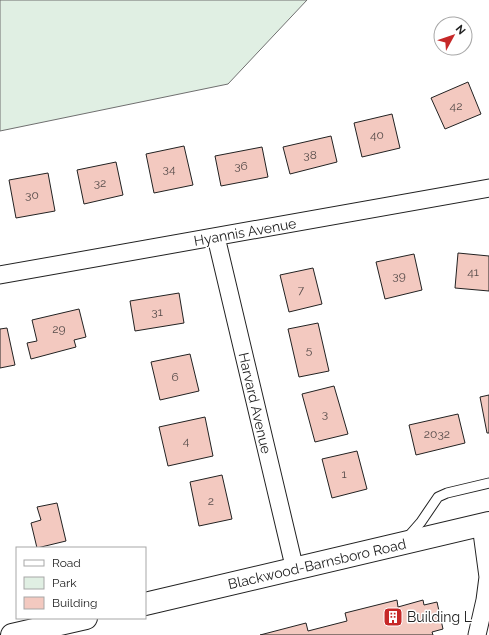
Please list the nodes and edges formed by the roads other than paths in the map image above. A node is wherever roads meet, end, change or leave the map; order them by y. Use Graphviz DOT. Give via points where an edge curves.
graph roads {
  1 [pos="489,188"];
  2 [pos="216,237"];
  3 [pos="0,275"];
  4 [pos="489,483"];
  5 [pos="485,524"];
  6 [pos="400,545"];
  7 [pos="295,570"];
  8 [pos="146,604"];
  9 [pos="82,619"];
  10 [pos="12,635"];
  11 [pos="477,635"];
  1 -- 2 [label="street, Hyannis Avenue"];
  2 -- 3 [label="street, Hyannis Avenue"];
  2 -- 7 [label="street, Harvard Avenue"];
  4 -- 6 [label="lane" via="438,497 421,522"];
  5 -- 6 [label="main road, Blackwood-Barnsboro Road"];
  5 -- 11 [label="street" via="488,577 486,600"];
  6 -- 7 [label="main road, Blackwood-Barnsboro Road"];
  7 -- 8 [label="main road, Blackwood-Barnsboro Road"];
  9 -- 10 [label="main road"];
}
